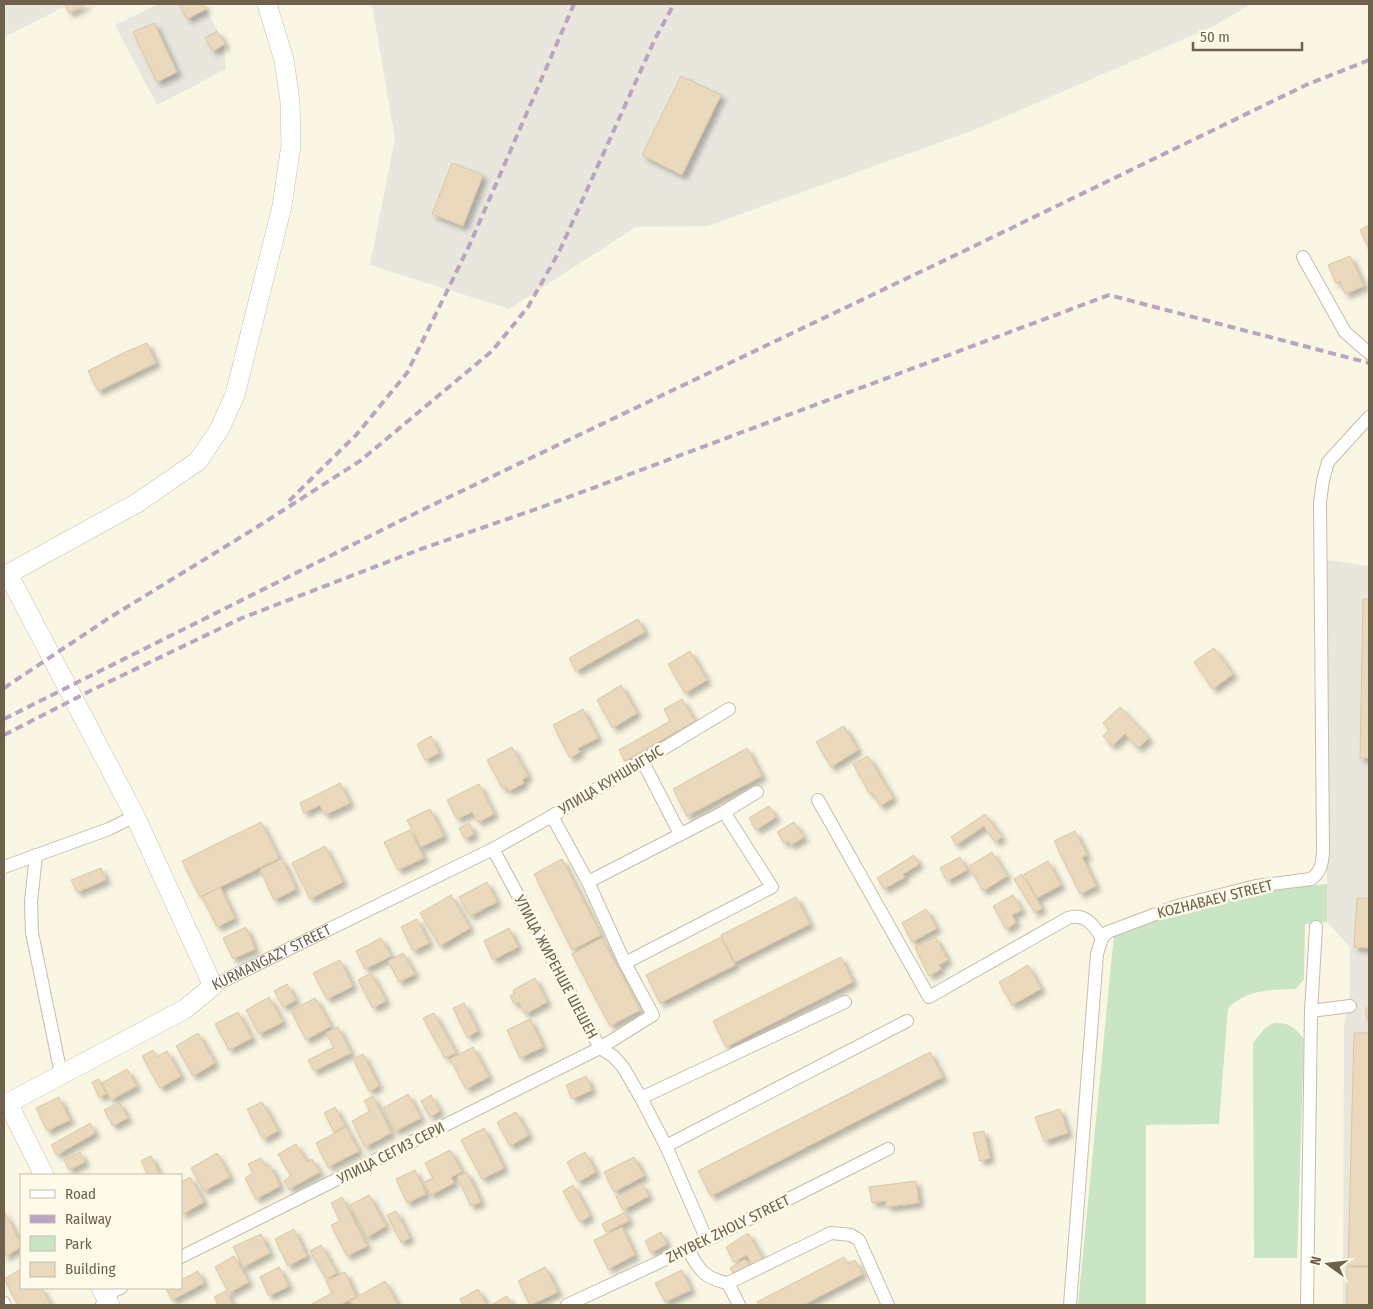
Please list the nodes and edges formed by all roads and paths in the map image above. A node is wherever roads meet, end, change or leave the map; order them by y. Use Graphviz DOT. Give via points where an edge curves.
graph roads {
  1 [pos="267,4"];
  2 [pos="1303,257"];
  3 [pos="1369,353"];
  4 [pos="1369,417"];
  5 [pos="6,575"];
  6 [pos="729,709"];
  7 [pos="642,762"];
  8 [pos="758,792"];
  9 [pos="818,800"];
  10 [pos="724,812"];
  11 [pos="135,816"];
  12 [pos="552,816"];
  13 [pos="680,834"];
  14 [pos="493,849"];
  15 [pos="36,855"];
  16 [pos="4,867"];
  17 [pos="588,882"];
  18 [pos="1316,927"];
  19 [pos="1102,938"];
  20 [pos="626,962"];
  21 [pos="213,986"];
  22 [pos="845,1002"];
  23 [pos="1350,1006"];
  24 [pos="1311,1010"];
  25 [pos="907,1021"];
  26 [pos="600,1048"];
  27 [pos="61,1074"];
  28 [pos="641,1098"];
  29 [pos="5,1101"];
  30 [pos="666,1146"];
  31 [pos="888,1149"];
  32 [pos="43,1174"];
  33 [pos="707,1240"];
  34 [pos="688,1249"];
  35 [pos="182,1257"];
  36 [pos="728,1283"];
  37 [pos="883,1304"];
  38 [pos="566,1305"];
  39 [pos="739,1305"];
  40 [pos="1070,1305"];
  41 [pos="1307,1305"];
  1 -- 5 [label="main road" via="284,60 290,100 291,145 282,206 235,395 219,430 198,461 137,503"];
  2 -- 3 [label="street" via="1345,332"];
  4 -- 19 [label="street, KOZHABAEV STREET" via="1328,462 1322,480 1323,852 1320,869 1310,879 1256,886 1177,906 1122,926"];
  5 -- 11 [label="main road"];
  6 -- 7 [label="street, УЛИЦА КУНШЫГЫС"];
  7 -- 12 [label="street, УЛИЦА КУНШЫГЫС"];
  7 -- 13 [label="street"];
  8 -- 10 [label="street"];
  9 -- 19 [label="street" via="929,997 1074,916 1083,916"];
  10 -- 13 [label="street"];
  10 -- 20 [label="street" via="772,887"];
  11 -- 15 [label="street" via="109,829"];
  11 -- 21 [label="main road"];
  12 -- 14 [label="street, УЛИЦА КУНШЫГЫС"];
  12 -- 17 [label="street"];
  13 -- 17 [label="street"];
  14 -- 21 [label="street, KURMANGAZY STREET"];
  14 -- 26 [label="street, УЛИЦА ЖИРЕНШЕ ШЕШЕН"];
  15 -- 16 [label="street"];
  15 -- 27 [label="street" via="31,902 32,933"];
  17 -- 20 [label="street"];
  18 -- 24 [label="street"];
  19 -- 40 [label="street" via="1096,954"];
  20 -- 26 [label="street, УЛИЦА СЕГИЗ СЕРИ" via="653,1015"];
  21 -- 27 [label="main road, KURMANGAZY STREET" via="185,1010"];
  22 -- 28 [label="street"];
  23 -- 24 [label="street"];
  24 -- 41 [label="street"];
  25 -- 30 [label="street"];
  26 -- 28 [label="street, УЛИЦА ЖИРЕНШЕ ШЕШЕН" via="623,1066"];
  26 -- 35 [label="street, УЛИЦА СЕГИЗ СЕРИ"];
  27 -- 29 [label="main road, KURMANGAZY STREET"];
  28 -- 30 [label="street, УЛИЦА ЖИРЕНШЕ ШЕШЕН"];
  29 -- 32 [label="main road"];
  30 -- 33 [label="street, УЛИЦА ЖИРЕНШЕ ШЕШЕН"];
  31 -- 33 [label="street, ZHYBEK ZHOLY STREET"];
  33 -- 34 [label="street, ZHYBEK ZHOLY STREET"];
  34 -- 36 [label="street" via="697,1267 718,1281"];
  34 -- 38 [label="street, ZHYBEK ZHOLY STREET"];
  36 -- 37 [label="street" via="832,1233 843,1233 859,1240"];
  36 -- 39 [label="street"];
}
